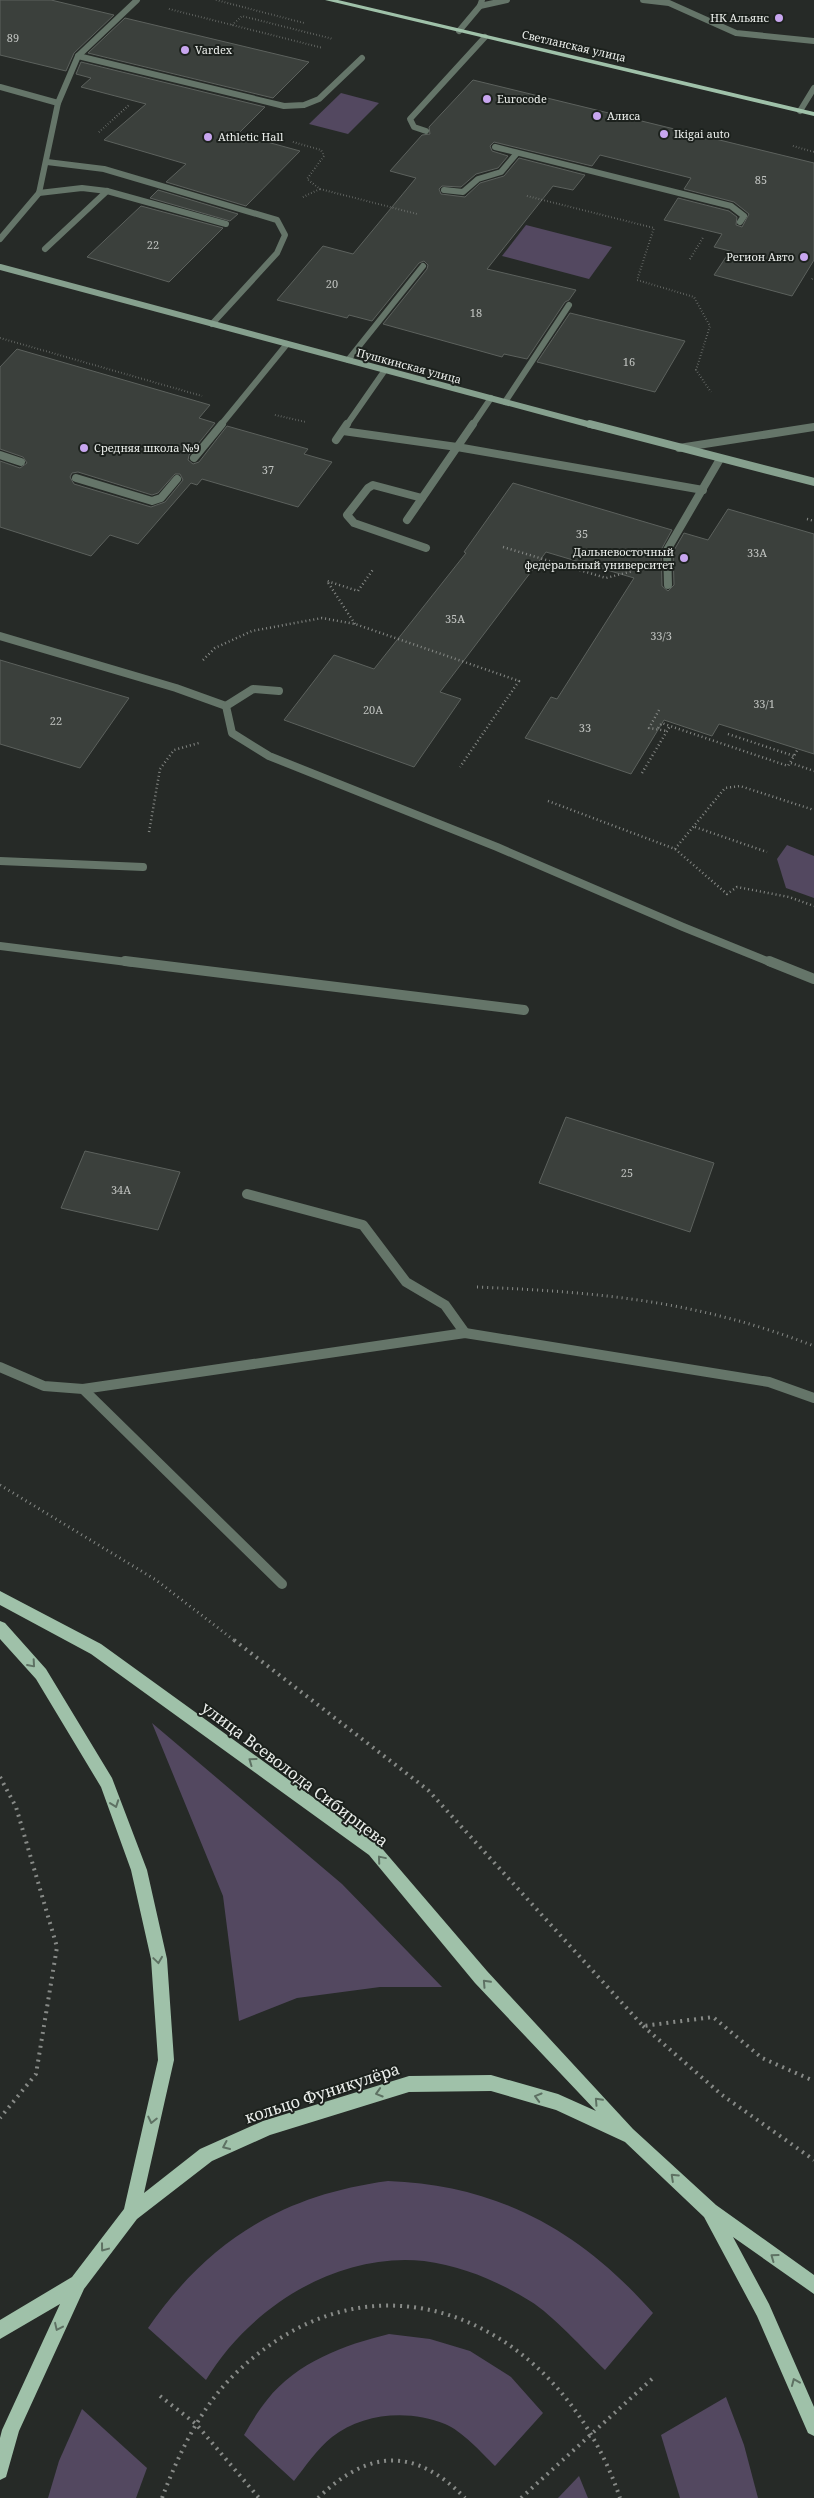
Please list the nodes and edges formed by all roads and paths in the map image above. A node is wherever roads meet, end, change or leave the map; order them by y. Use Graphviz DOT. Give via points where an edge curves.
graph roads {
  1 [pos="136,0"];
  2 [pos="329,0"];
  3 [pos="507,0"];
  4 [pos="643,0"];
  5 [pos="481,3"];
  6 [pos="293,21"];
  7 [pos="232,25"];
  8 [pos="286,27"];
  9 [pos="459,30"];
  10 [pos="485,37"];
  11 [pos="814,41"];
  12 [pos="329,45"];
  13 [pos="78,56"];
  14 [pos="362,58"];
  15 [pos="0,87"];
  16 [pos="814,88"];
  17 [pos="58,103"];
  18 [pos="138,104"];
  19 [pos="800,111"];
  20 [pos="814,114"];
  21 [pos="426,130"];
  22 [pos="92,138"];
  23 [pos="293,142"];
  24 [pos="495,148"];
  25 [pos="517,153"];
  26 [pos="47,162"];
  27 [pos="320,189"];
  28 [pos="444,190"];
  29 [pos="107,191"];
  30 [pos="39,192"];
  31 [pos="342,194"];
  32 [pos="300,198"];
  33 [pos="577,208"];
  34 [pos="740,222"];
  35 [pos="226,224"];
  36 [pos="1,237"];
  37 [pos="45,249"];
  38 [pos="423,266"];
  39 [pos="0,267"];
  40 [pos="569,305"];
  41 [pos="212,324"];
  42 [pos="0,338"];
  43 [pos="287,344"];
  44 [pos="348,360"];
  45 [pos="385,370"];
  46 [pos="711,392"];
  47 [pos="491,398"];
  48 [pos="505,402"];
  49 [pos="237,406"];
  50 [pos="814,426"];
  51 [pos="343,431"];
  52 [pos="336,440"];
  53 [pos="457,447"];
  54 [pos="678,448"];
  55 [pos="0,455"];
  56 [pos="194,458"];
  57 [pos="720,459"];
  58 [pos="21,462"];
  59 [pos="76,478"];
  60 [pos="177,479"];
  61 [pos="814,482"];
  62 [pos="703,490"];
  63 [pos="422,498"];
  64 [pos="407,520"];
  65 [pos="395,537"];
  66 [pos="503,547"];
  67 [pos="426,548"];
  68 [pos="638,563"];
  69 [pos="668,585"];
  70 [pos="355,624"];
  71 [pos="0,636"];
  72 [pos="176,688"];
  73 [pos="279,690"];
  74 [pos="226,706"];
  75 [pos="659,710"];
  76 [pos="670,726"];
  77 [pos="658,728"];
  78 [pos="667,731"];
  79 [pos="232,734"];
  80 [pos="728,734"];
  81 [pos="798,749"];
  82 [pos="794,756"];
  83 [pos="791,764"];
  84 [pos="460,767"];
  85 [pos="814,771"];
  86 [pos="642,773"];
  87 [pos="548,801"];
  88 [pos="814,810"];
  89 [pos="695,827"];
  90 [pos="674,850"];
  91 [pos="767,852"];
  92 [pos="0,861"];
  93 [pos="143,867"];
  94 [pos="814,906"];
  95 [pos="0,946"];
  96 [pos="814,979"];
  97 [pos="524,1010"];
  98 [pos="247,1194"];
  99 [pos="474,1286"];
  100 [pos="465,1333"];
  101 [pos="814,1346"];
  102 [pos="0,1367"];
  103 [pos="83,1389"];
  104 [pos="814,1398"];
  105 [pos="0,1485"];
  106 [pos="282,1584"];
  107 [pos="0,1598"];
  108 [pos="0,1628"];
  109 [pos="0,1777"];
  110 [pos="643,2026"];
  111 [pos="814,2081"];
  112 [pos="0,2118"];
  113 [pos="631,2136"];
  114 [pos="814,2160"];
  115 [pos="710,2211"];
  116 [pos="131,2213"];
  117 [pos="78,2283"];
  118 [pos="814,2285"];
  119 [pos="0,2330"];
  120 [pos="653,2378"];
  121 [pos="160,2396"];
  122 [pos="196,2424"];
  123 [pos="814,2427"];
  124 [pos="594,2433"];
  125 [pos="0,2471"];
  126 [pos="162,2498"];
  127 [pos="259,2498"];
  128 [pos="318,2498"];
  129 [pos="465,2498"];
  130 [pos="521,2498"];
  131 [pos="620,2498"];
  1 -- 7 [label="path"];
  1 -- 13 [label="street"];
  2 -- 9 [label="main road, Светланская улица"];
  3 -- 5 [label="street"];
  4 -- 11 [label="street" via="669,3 736,33"];
  5 -- 9 [label="street"];
  6 -- 8 [label="path"];
  7 -- 8 [label="path" via="242,16"];
  7 -- 14 [label="path"];
  8 -- 12 [label="path" via="335,39"];
  9 -- 10 [label="main road, Светланская улица"];
  10 -- 19 [label="main road, Светланская улица"];
  10 -- 21 [label="street" via="410,119 414,127"];
  13 -- 14 [label="street" via="284,106 304,105 319,99"];
  13 -- 17 [label="street"];
  15 -- 17 [label="street"];
  16 -- 19 [label="street"];
  17 -- 26 [label="street"];
  18 -- 22 [label="path" via="129,105"];
  19 -- 20 [label="main road, Светланская улица"];
  23 -- 27 [label="path" via="321,150 324,156 307,179"];
  24 -- 25 [label="street"];
  25 -- 28 [label="street" via="501,172 478,179 463,192"];
  25 -- 34 [label="street" via="731,206 744,216"];
  26 -- 30 [label="street"];
  26 -- 41 [label="street" via="104,169 277,220 285,235 277,253"];
  27 -- 31 [label="path"];
  27 -- 32 [label="path"];
  29 -- 30 [label="street" via="82,188"];
  29 -- 35 [label="street"];
  29 -- 37 [label="street"];
  30 -- 36 [label="street"];
  33 -- 46 [label="path" via="654,228 637,280 694,297 710,326 696,370"];
  38 -- 44 [label="street"];
  39 -- 41 [label="main road, Пушкинская улица"];
  40 -- 48 [label="street"];
  41 -- 43 [label="main road, Пушкинская улица"];
  42 -- 49 [label="path"];
  43 -- 44 [label="main road, Пушкинская улица"];
  43 -- 49 [label="street"];
  44 -- 45 [label="main road, Пушкинская улица"];
  45 -- 47 [label="main road, Пушкинская улица"];
  45 -- 51 [label="street"];
  47 -- 48 [label="main road, Пушкинская улица"];
  47 -- 53 [label="street"];
  48 -- 54 [label="main road, Пушкинская улица"];
  49 -- 51 [label="path"];
  49 -- 56 [label="street"];
  50 -- 54 [label="street"];
  51 -- 52 [label="street"];
  51 -- 53 [label="street"];
  53 -- 62 [label="street"];
  53 -- 63 [label="street"];
  54 -- 57 [label="main road, Пушкинская улица"];
  55 -- 58 [label="street"];
  57 -- 61 [label="main road, Пушкинская улица"];
  57 -- 62 [label="street"];
  59 -- 60 [label="street" via="152,501 161,498"];
  62 -- 69 [label="street" via="667,550"];
  63 -- 64 [label="street"];
  63 -- 65 [label="street" via="373,485 347,515 354,523"];
  65 -- 67 [label="street"];
  65 -- 70 [label="path" via="358,591 327,581"];
  66 -- 68 [label="path" via="606,578 633,571"];
  70 -- 72 [label="path" via="322,618 252,631 215,648"];
  70 -- 84 [label="path" via="519,681"];
  71 -- 72 [label="street"];
  72 -- 74 [label="street"];
  73 -- 74 [label="street" via="253,689"];
  74 -- 79 [label="street"];
  75 -- 77 [label="path" via="650,728"];
  76 -- 77 [label="path" via="662,723"];
  76 -- 78 [label="path"];
  76 -- 83 [label="path" via="788,766"];
  77 -- 78 [label="path"];
  78 -- 86 [label="path"];
  79 -- 93 [label="path" via="174,750 160,769"];
  79 -- 96 [label="street" via="268,756"];
  80 -- 82 [label="path"];
  81 -- 82 [label="path"];
  82 -- 83 [label="path"];
  83 -- 85 [label="path"];
  87 -- 90 [label="path"];
  88 -- 89 [label="path" via="740,786 725,788"];
  89 -- 90 [label="path"];
  89 -- 91 [label="path"];
  90 -- 94 [label="path" via="727,894 737,887 789,897"];
  92 -- 93 [label="street"];
  95 -- 97 [label="street"];
  98 -- 100 [label="street" via="363,1225 406,1282 445,1305"];
  99 -- 101 [label="path" via="618,1296 679,1306 766,1327"];
  100 -- 103 [label="street"];
  100 -- 104 [label="street" via="769,1382"];
  102 -- 103 [label="street" via="44,1386"];
  103 -- 106 [label="street"];
  105 -- 110 [label="path" via="156,1580 428,1790"];
  113 -- 107 [label="main road, улица Всеволода Сибирцева, one-way" via="481,1977 374,1850 96,1649"];
  108 -- 116 [label="main road, one-way" via="41,1674 107,1783 139,1870 159,1959 166,2060"];
  109 -- 112 [label="path" via="16,1807 57,1947 36,2074"];
  110 -- 111 [label="path" via="714,2017 762,2058"];
  110 -- 114 [label="path" via="722,2095"];
  115 -- 113 [label="main road, кольцо Фуникулёра, one-way"];
  113 -- 116 [label="main road, кольцо Фуникулёра, one-way" via="558,2102 491,2083 409,2084 269,2126 206,2155"];
  118 -- 115 [label="main road, one-way"];
  123 -- 115 [label="main road, кольцо Фуникулёра, one-way" via="763,2310"];
  116 -- 117 [label="main road, кольцо Фуникулёра, one-way"];
  117 -- 119 [label="main road"];
  117 -- 125 [label="main road, кольцо Фуникулёра, one-way" via="11,2430"];
  120 -- 124 [label="path"];
  121 -- 122 [label="path"];
  122 -- 124 [label="path" via="237,2372 272,2343 308,2322 348,2310 387,2304 428,2308 467,2319 504,2338 539,2366"];
  122 -- 126 [label="path"];
  122 -- 127 [label="path"];
  124 -- 130 [label="path"];
  124 -- 131 [label="path"];
  128 -- 129 [label="path" via="329,2485 353,2469 380,2460 407,2461 434,2470 458,2488"];
}
